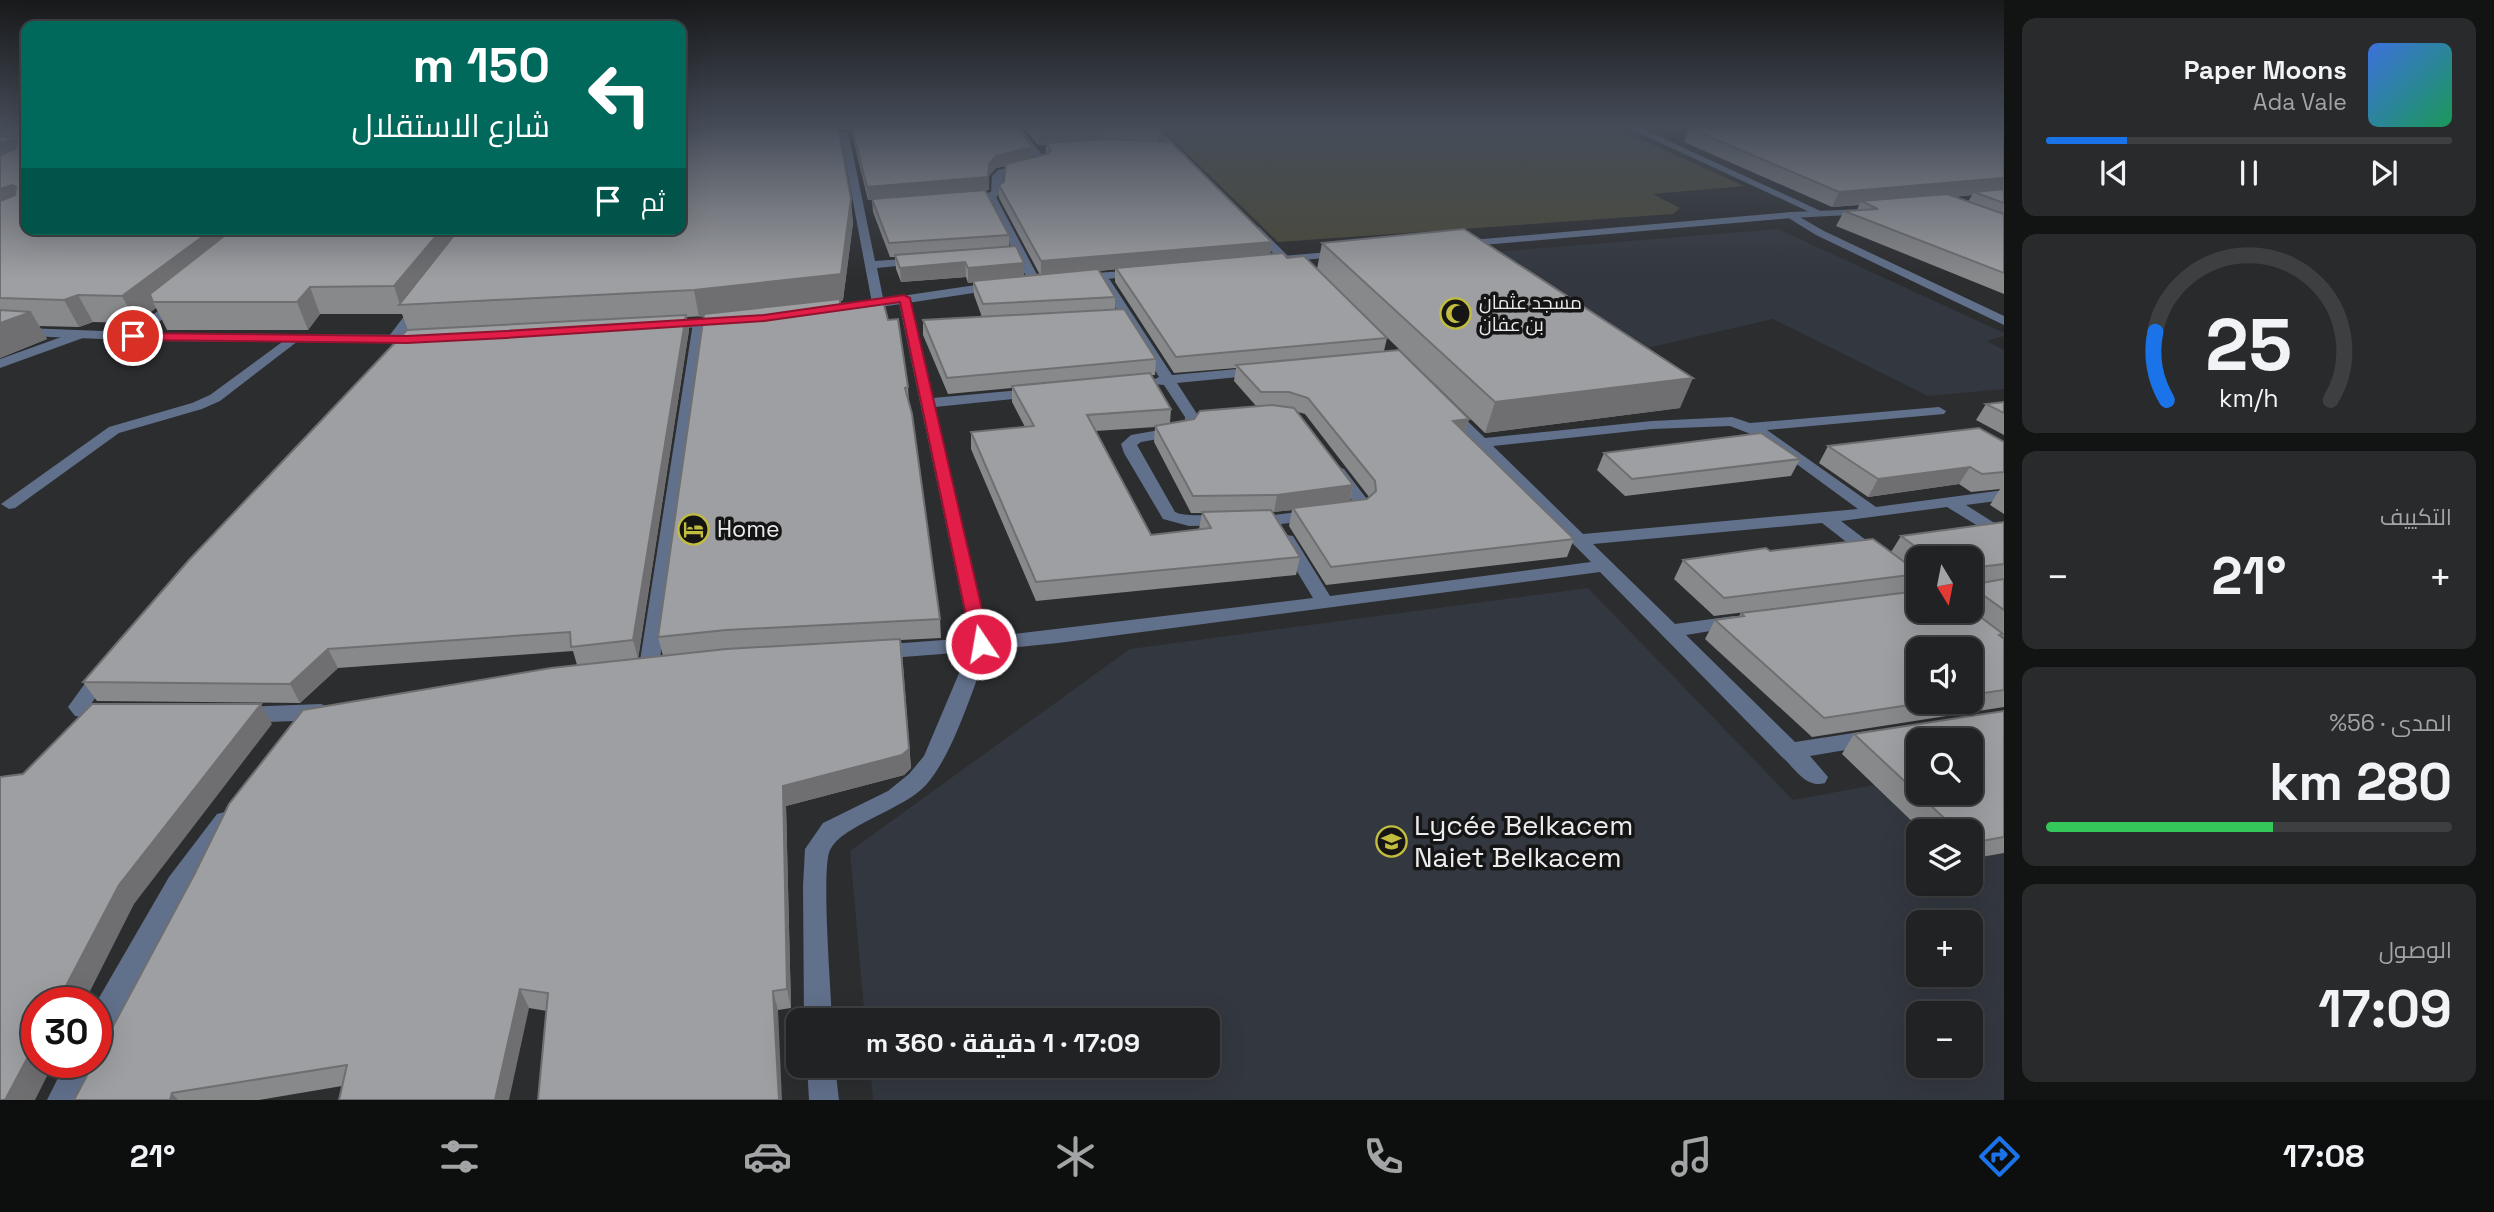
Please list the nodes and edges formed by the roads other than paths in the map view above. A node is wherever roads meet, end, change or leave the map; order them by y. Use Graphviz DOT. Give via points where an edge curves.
graph roads {
  1 [pos="852,176"];
  2 [pos="997,176"];
  3 [pos="1738,176"];
  4 [pos="990,196"];
  5 [pos="948,201"];
  6 [pos="869,206"];
  7 [pos="857,207"];
  8 [pos="1879,211"];
  9 [pos="1819,213"];
  10 [pos="1791,215"];
  11 [pos="1248,222"];
  12 [pos="1450,244"];
  13 [pos="1354,253"];
  14 [pos="1292,258"];
  15 [pos="929,260"];
  16 [pos="1271,260"];
  17 [pos="869,265"];
  18 [pos="1152,272"];
  19 [pos="1102,276"];
  20 [pos="1317,276"];
  21 [pos="1062,280"];
  22 [pos="1048,281"];
  23 [pos="1023,284"];
  24 [pos="427,294"];
  25 [pos="185,295"];
  26 [pos="904,298"];
  27 [pos="878,303"];
  28 [pos="845,309"];
  29 [pos="738,320"];
  30 [pos="2004,321"];
  31 [pos="699,323"];
  32 [pos="648,327"];
  33 [pos="0,331"];
  34 [pos="78,335"];
  35 [pos="133,336"];
  36 [pos="293,338"];
  37 [pos="431,338"];
  38 [pos="397,345"];
  39 [pos="0,364"];
  40 [pos="1276,370"];
  41 [pos="1166,380"];
  42 [pos="1140,382"];
  43 [pos="1047,392"];
  44 [pos="1436,397"];
  45 [pos="928,403"];
  46 [pos="1939,411"];
  47 [pos="1751,427"];
  48 [pos="1481,443"];
  49 [pos="1330,461"];
  50 [pos="2004,495"];
  51 [pos="1950,502"];
  52 [pos="9,504"];
  53 [pos="1873,512"];
  54 [pos="1826,517"];
  55 [pos="1238,521"];
  56 [pos="2004,537"];
  57 [pos="1579,540"];
  58 [pos="1604,566"];
  59 [pos="1891,568"];
  60 [pos="1325,602"];
  61 [pos="1752,620"];
  62 [pos="1669,631"];
  63 [pos="981,644"];
  64 [pos="853,653"];
  65 [pos="113,662"];
  66 [pos="676,664"];
  67 [pos="336,710"];
  68 [pos="129,712"];
  69 [pos="218,714"];
  70 [pos="310,714"];
  71 [pos="294,734"];
  72 [pos="1897,734"];
  73 [pos="1790,751"];
  74 [pos="1816,777"];
  75 [pos="239,803"];
  76 [pos="112,1002"];
  77 [pos="818,1008"];
  78 [pos="73,1078"];
  79 [pos="822,1078"];
  80 [pos="62,1100"];
  81 [pos="824,1100"];
  1 -- 7 [label="street"];
  2 -- 4 [label="street" via="998,191"];
  3 -- 9 [label="street"];
  4 -- 5 [label="street"];
  4 -- 23 [label="street"];
  6 -- 7 [label="street"];
  7 -- 17 [label="street"];
  8 -- 9 [label="street"];
  9 -- 10 [label="street"];
  10 -- 12 [label="street"];
  10 -- 30 [label="street"];
  11 -- 14 [label="street"];
  13 -- 14 [label="street"];
  14 -- 16 [label="street"];
  14 -- 20 [label="street"];
  15 -- 17 [label="street"];
  17 -- 27 [label="street"];
  18 -- 19 [label="street"];
  19 -- 21 [label="street"];
  19 -- 41 [label="street" via="1120,318"];
  22 -- 23 [label="street"];
  23 -- 26 [label="street"];
  24 -- 38 [label="street"];
  25 -- 35 [label="street"];
  26 -- 27 [label="street"];
  26 -- 45 [label="street" via="918,329"];
  27 -- 28 [label="street"];
  29 -- 31 [label="street"];
  31 -- 32 [label="street"];
  31 -- 66 [label="street" via="642,667"];
  33 -- 34 [label="street"];
  34 -- 35 [label="street"];
  34 -- 39 [label="street"];
  35 -- 36 [label="street"];
  36 -- 38 [label="street"];
  36 -- 52 [label="street" via="215,398 114,430"];
  37 -- 38 [label="street"];
  40 -- 41 [label="street"];
  41 -- 42 [label="street"];
  41 -- 55 [label="street" via="1198,417 1187,430 1136,438 1129,444 1132,453 1169,515 1189,522"];
  43 -- 45 [label="street"];
  44 -- 48 [label="street"];
  45 -- 63 [label="street"];
  46 -- 47 [label="street"];
  47 -- 48 [label="street" via="1715,420"];
  47 -- 53 [label="street"];
  48 -- 57 [label="street"];
  49 -- 60 [label="street" via="1363,507 1268,520"];
  50 -- 51 [label="street"];
  51 -- 53 [label="street"];
  51 -- 56 [label="street"];
  53 -- 54 [label="street"];
  54 -- 57 [label="street"];
  54 -- 59 [label="street"];
  57 -- 58 [label="street"];
  58 -- 60 [label="street"];
  58 -- 62 [label="street"];
  60 -- 63 [label="street"];
  61 -- 62 [label="street"];
  62 -- 73 [label="street"];
  63 -- 64 [label="street"];
  63 -- 77 [label="street" via="944,736 925,770 896,797 831,830 817,849"];
  65 -- 68 [label="street" via="78,707 82,711"];
  67 -- 70 [label="street"];
  69 -- 70 [label="street"];
  70 -- 71 [label="street"];
  72 -- 73 [label="street"];
  73 -- 74 [label="street"];
  75 -- 76 [label="street" via="178,884"];
  78 -- 80 [label="street"];
  79 -- 81 [label="street"];
}
